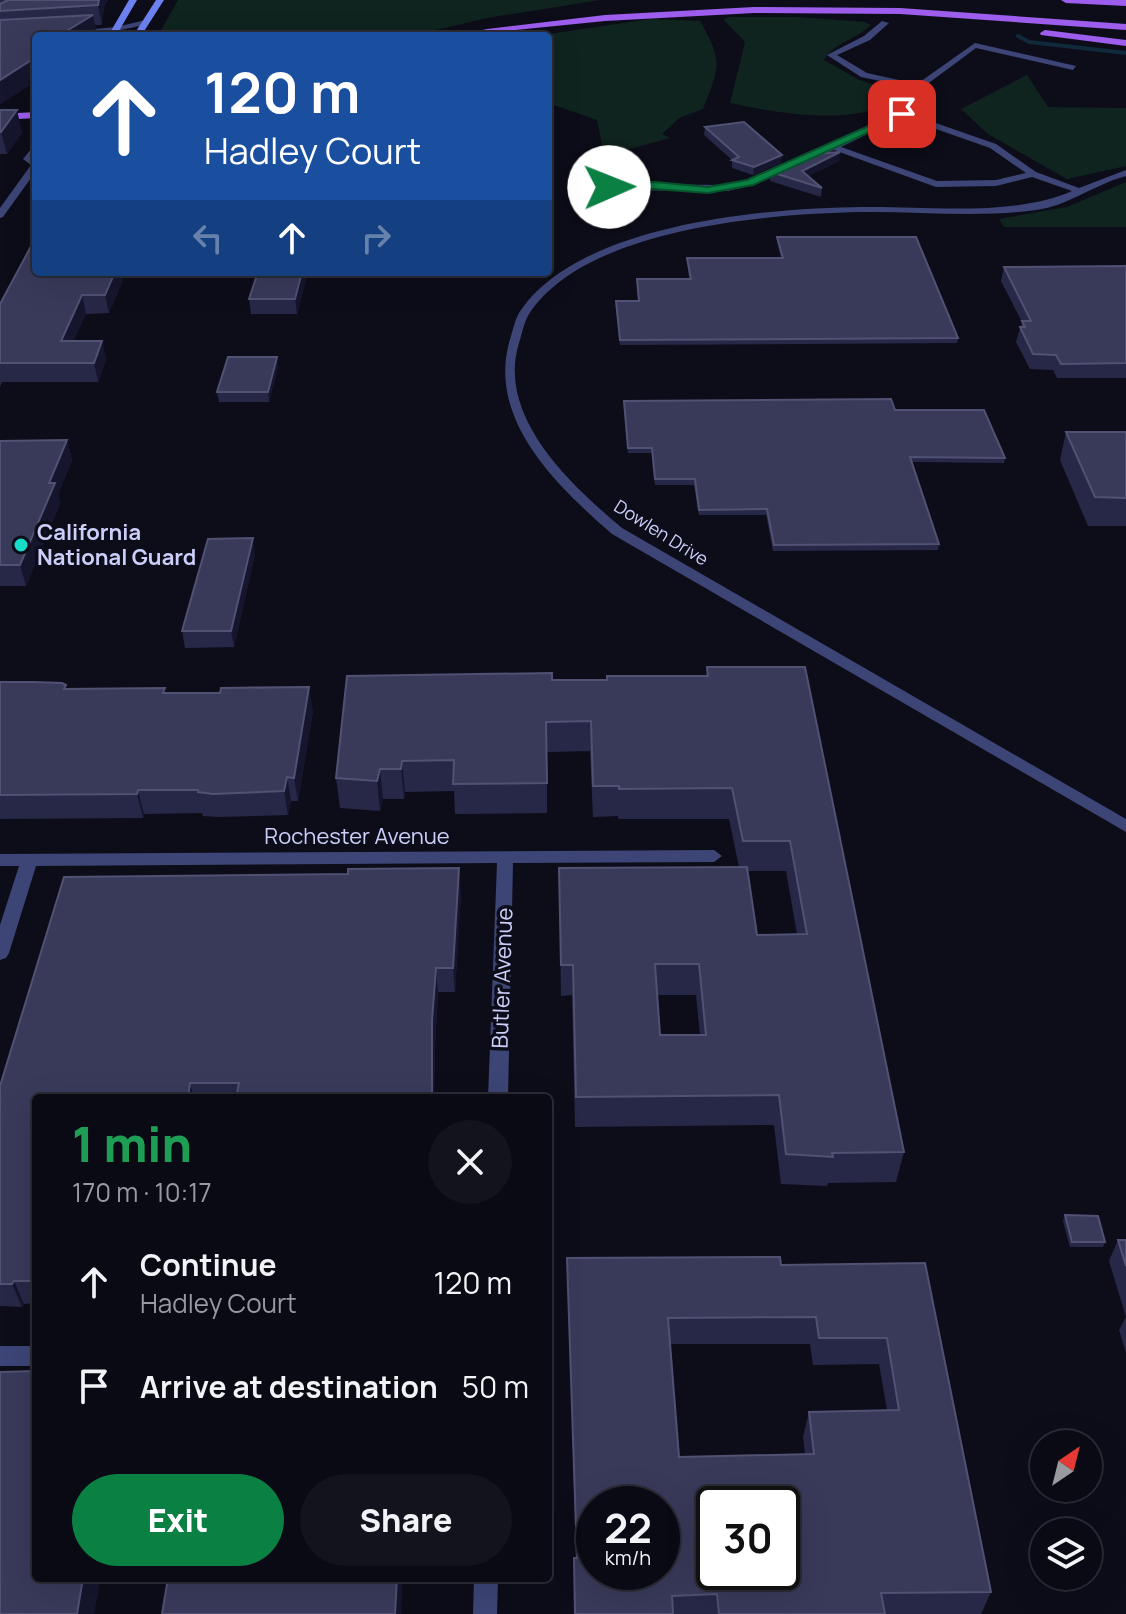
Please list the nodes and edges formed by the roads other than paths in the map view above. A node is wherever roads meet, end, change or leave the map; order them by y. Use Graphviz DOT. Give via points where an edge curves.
graph roads {
  1 [pos="133,0"];
  2 [pos="160,0"];
  3 [pos="679,0"];
  4 [pos="899,0"];
  5 [pos="1066,0"];
  6 [pos="665,1"];
  7 [pos="1126,3"];
  8 [pos="621,4"];
  9 [pos="709,6"];
  10 [pos="1126,18"];
  11 [pos="146,22"];
  12 [pos="885,23"];
  13 [pos="1126,27"];
  14 [pos="73,31"];
  15 [pos="114,32"];
  16 [pos="140,32"];
  17 [pos="480,32"];
  18 [pos="484,32"];
  19 [pos="1126,43"];
  20 [pos="1073,68"];
  21 [pos="918,87"];
  22 [pos="902,114"];
  23 [pos="32,115"];
  24 [pos="0,117"];
  25 [pos="834,147"];
  26 [pos="32,170"];
  27 [pos="1126,173"];
  28 [pos="1033,174"];
  29 [pos="609,187"];
  30 [pos="1080,191"];
  31 [pos="0,215"];
  32 [pos="1126,826"];
  33 [pos="714,856"];
  34 [pos="505,857"];
  35 [pos="0,860"];
  36 [pos="29,860"];
  37 [pos="0,953"];
  38 [pos="498,1094"];
  39 [pos="0,1356"];
  40 [pos="32,1356"];
  41 [pos="486,1582"];
  42 [pos="485,1614"];
  1 -- 15 [label="main road"];
  2 -- 11 [label="main road"];
  3 -- 6 [label="main road"];
  4 -- 10 [label="main road"];
  5 -- 7 [label="main road"];
  8 -- 17 [label="main road" via="543,14"];
  9 -- 13 [label="main road" via="890,6"];
  9 -- 18 [label="main road"];
  9 -- 19 [label="main road" via="862,13"];
  11 -- 15 [label="street"];
  11 -- 16 [label="main road"];
  12 -- 21 [label="street" via="831,55 864,75"];
  14 -- 15 [label="street"];
  20 -- 21 [label="street" via="975,45"];
  21 -- 22 [label="street"];
  22 -- 25 [label="street"];
  22 -- 28 [label="street" via="993,146"];
  23 -- 24 [label="main road"];
  25 -- 28 [label="street" via="936,184 996,183"];
  25 -- 29 [label="street" via="728,188"];
  26 -- 31 [label="street"];
  27 -- 30 [label="street, Dowlen Drive"];
  28 -- 30 [label="street"];
  30 -- 32 [label="street, Dowlen Drive" via="1054,203 1015,208 758,216 641,241 594,257 542,290 517,325 510,364 519,417 540,457 569,491 617,531"];
  33 -- 34 [label="street, Rochester Avenue"];
  34 -- 36 [label="street, Rochester Avenue"];
  34 -- 38 [label="street, Butler Avenue"];
  35 -- 36 [label="street, Rochester Avenue"];
  36 -- 37 [label="street"];
  39 -- 40 [label="street"];
  41 -- 42 [label="street"];
}
